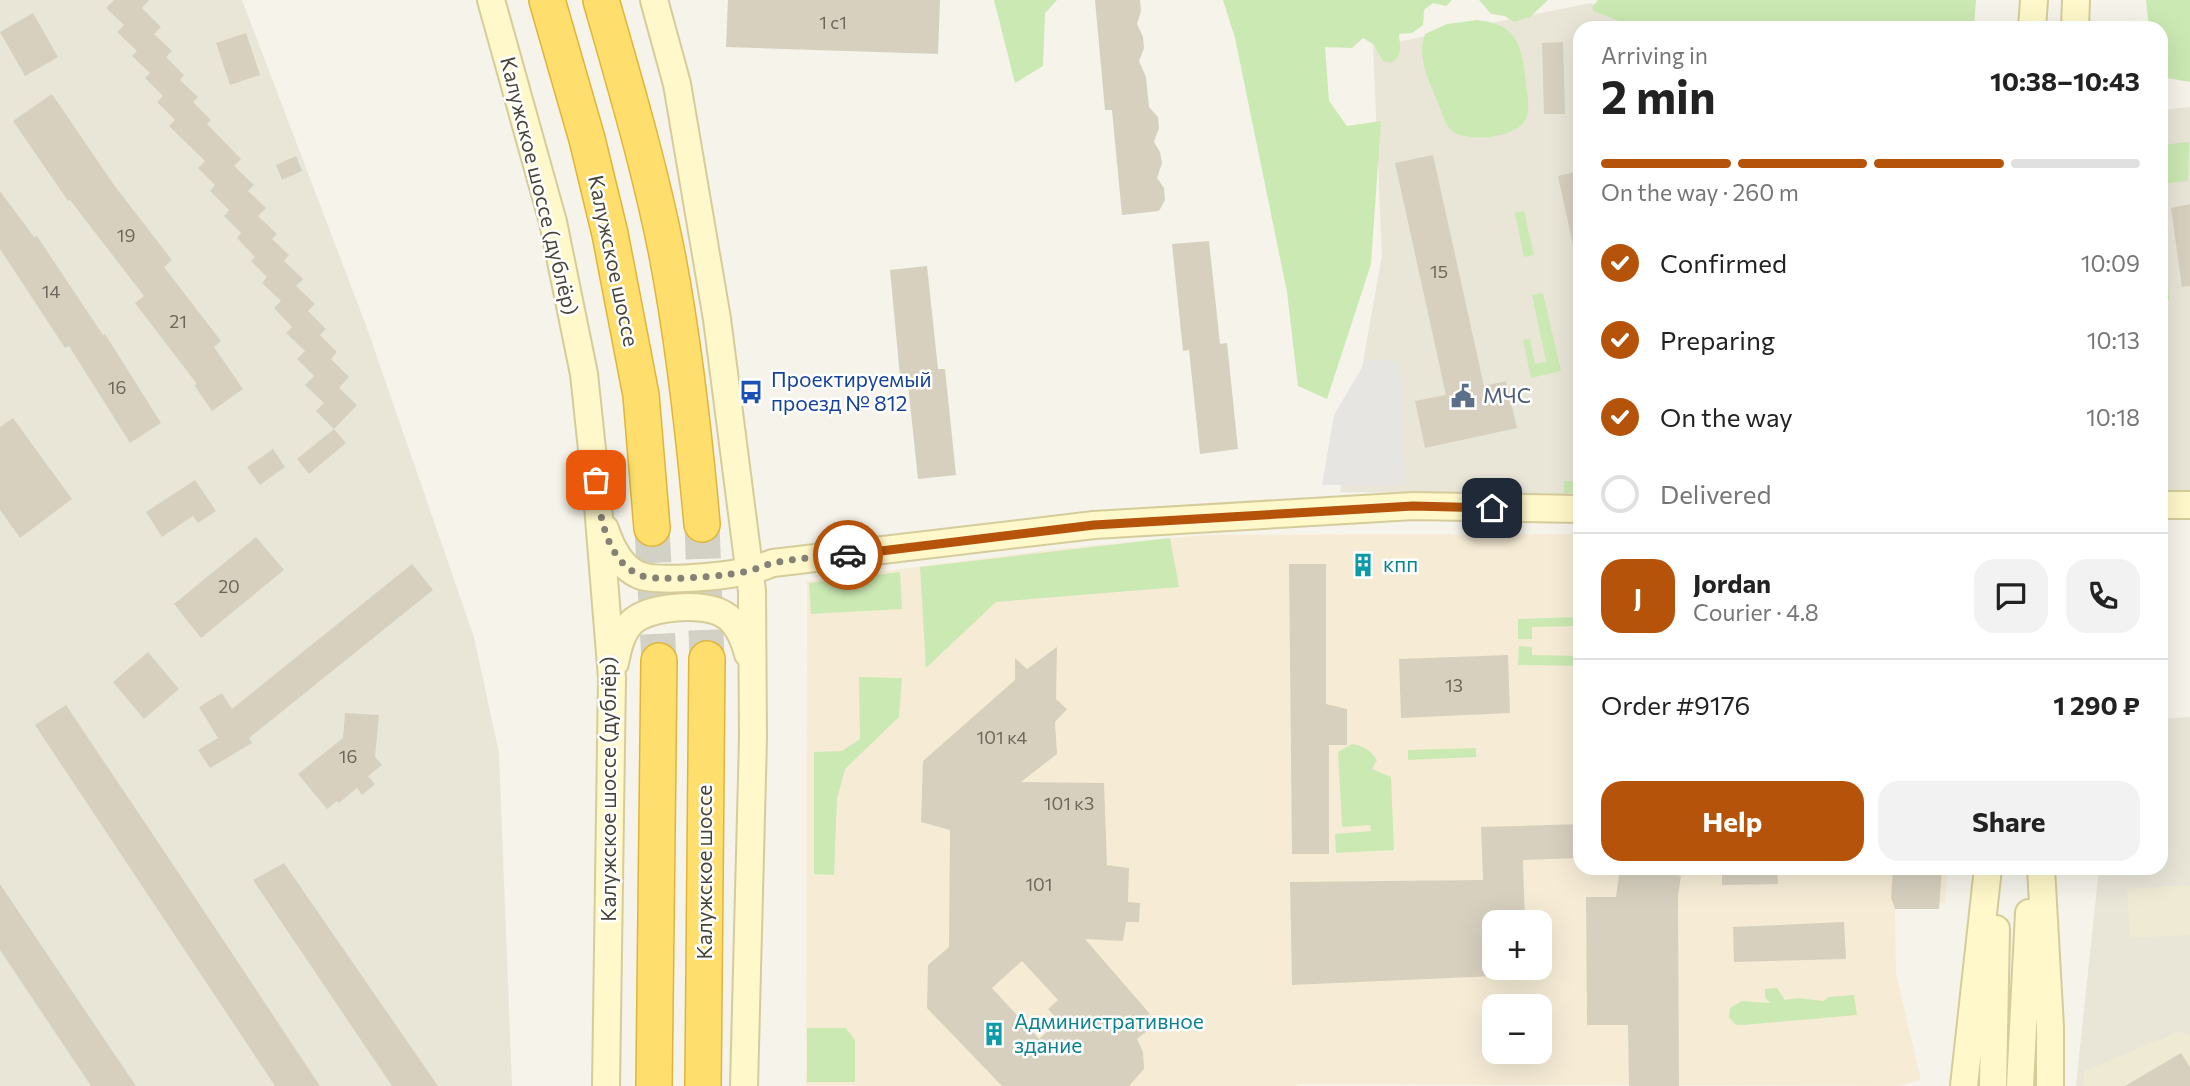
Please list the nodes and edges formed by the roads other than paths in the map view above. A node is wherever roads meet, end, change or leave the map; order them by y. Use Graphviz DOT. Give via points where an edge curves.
graph roads {
  1 [pos="491,0"];
  2 [pos="547,0"];
  3 [pos="601,0"];
  4 [pos="654,0"];
  5 [pos="2076,0"];
  6 [pos="2075,21"];
  7 [pos="2168,505"];
  8 [pos="2190,505"];
  9 [pos="598,506"];
  10 [pos="1573,509"];
  11 [pos="702,524"];
  12 [pos="653,528"];
  13 [pos="750,571"];
  14 [pos="707,659"];
  15 [pos="659,661"];
  16 [pos="752,666"];
  17 [pos="612,678"];
  18 [pos="1986,875"];
  19 [pos="1996,875"];
  20 [pos="2031,875"];
  21 [pos="2040,875"];
  22 [pos="606,1086"];
  23 [pos="654,1086"];
  24 [pos="703,1086"];
  25 [pos="744,1086"];
  26 [pos="1964,1086"];
  27 [pos="1993,1086"];
  28 [pos="2020,1086"];
  29 [pos="2050,1086"];
  1 -- 9 [label="main road, Калужское шоссе (дублёр)" via="553,222 584,374"];
  2 -- 12 [label="highway, Калужское шоссе" via="610,234 640,395"];
  3 -- 11 [label="highway" via="638,129 666,252 690,395"];
  4 -- 13 [label="main road" via="677,84 713,293"];
  5 -- 6 [label="main road"];
  7 -- 8 [label="main road"];
  9 -- 13 [label="main road" via="610,546 636,574 650,579"];
  9 -- 17 [label="main road, Калужское шоссе (дублёр)"];
  10 -- 13 [label="main road" via="1413,506 1094,525 773,563"];
  13 -- 16 [label="main road"];
  14 -- 24 [label="highway, Калужское шоссе"];
  15 -- 23 [label="highway"];
  16 -- 17 [label="main road" via="737,626 722,613 684,607 648,612 629,625 619,642"];
  16 -- 25 [label="main road"];
  17 -- 22 [label="main road, Калужское шоссе (дублёр)"];
  18 -- 26 [label="main road"];
  19 -- 27 [label="main road"];
  20 -- 28 [label="main road"];
  21 -- 29 [label="main road"];
}
